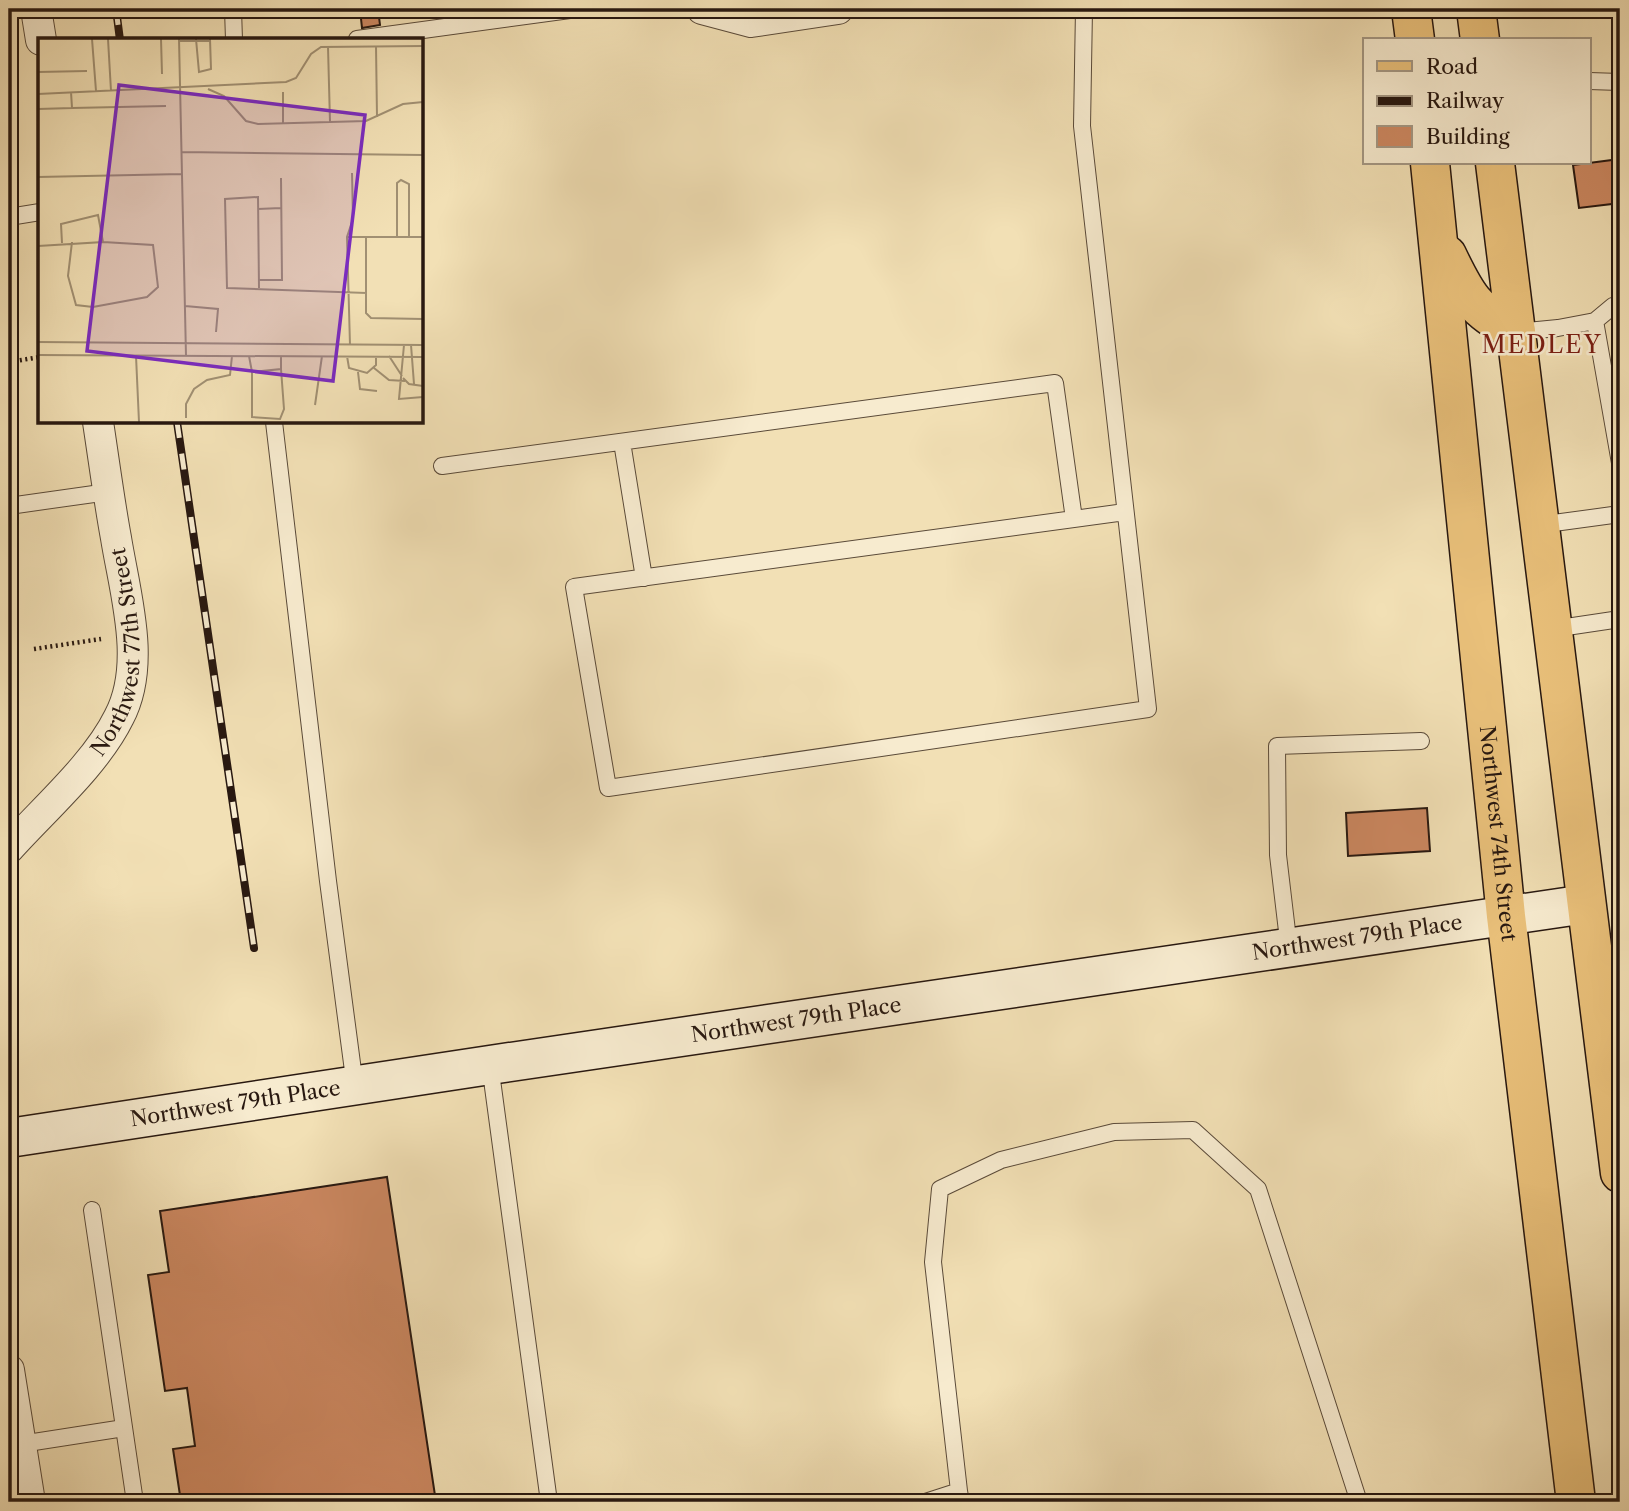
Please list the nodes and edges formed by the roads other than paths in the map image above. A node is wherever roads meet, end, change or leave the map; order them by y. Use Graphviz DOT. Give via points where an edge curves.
graph roads {
  1 [pos="36,9"];
  2 [pos="233,9"];
  3 [pos="577,9"];
  4 [pos="702,9"];
  5 [pos="838,9"];
  6 [pos="1084,9"];
  7 [pos="1411,9"];
  8 [pos="1476,9"];
  9 [pos="750,15"];
  10 [pos="41,38"];
  11 [pos="234,38"];
  12 [pos="364,38"];
  13 [pos="1415,38"];
  14 [pos="1480,38"];
  15 [pos="1590,81"];
  16 [pos="1620,82"];
  17 [pos="1430,164"];
  18 [pos="1495,164"];
  19 [pos="38,212"];
  20 [pos="9,217"];
  21 [pos="1438,238"];
  22 [pos="1620,305"];
  23 [pos="1595,321"];
  24 [pos="1517,332"];
  25 [pos="98,424"];
  26 [pos="274,424"];
  27 [pos="622,442"];
  28 [pos="1620,463"];
  29 [pos="442,466"];
  30 [pos="108,492"];
  31 [pos="9,506"];
  32 [pos="1125,512"];
  33 [pos="1620,514"];
  34 [pos="1074,519"];
  35 [pos="1539,524"];
  36 [pos="644,578"];
  37 [pos="1620,620"];
  38 [pos="1553,629"];
  39 [pos="1421,741"];
  40 [pos="9,848"];
  41 [pos="1586,904"];
  42 [pos="1506,916"];
  43 [pos="1289,948"];
  44 [pos="490,1065"];
  45 [pos="355,1086"];
  46 [pos="9,1138"];
  47 [pos="1620,1173"];
  48 [pos="92,1210"];
  49 [pos="9,1370"];
  50 [pos="124,1428"];
  51 [pos="21,1444"];
  52 [pos="960,1497"];
  53 [pos="30,1502"];
  54 [pos="135,1502"];
  55 [pos="549,1502"];
  56 [pos="925,1502"];
  57 [pos="1359,1502"];
  58 [pos="1576,1502"];
  1 -- 10 [label="street"];
  2 -- 11 [label="lane"];
  3 -- 12 [label="lane"];
  4 -- 9 [label="street"];
  5 -- 9 [label="street"];
  6 -- 32 [label="lane" via="1082,126"];
  7 -- 13 [label="main road"];
  8 -- 14 [label="main road"];
  15 -- 16 [label="lane"];
  17 -- 21 [label="main road, Northwest 74th Street"];
  18 -- 24 [label="main road"];
  19 -- 20 [label="lane"];
  21 -- 24 [label="main road" via="1466,294 1492,319"];
  21 -- 42 [label="main road, Northwest 74th Street"];
  22 -- 23 [label="lane"];
  23 -- 24 [label="lane"];
  23 -- 28 [label="lane"];
  24 -- 35 [label="main road"];
  25 -- 30 [label="street, Northwest 77th Street"];
  26 -- 45 [label="lane"];
  27 -- 29 [label="lane"];
  27 -- 34 [label="lane" via="1055,383"];
  27 -- 36 [label="lane"];
  30 -- 31 [label="lane"];
  30 -- 40 [label="street, Northwest 77th Street" via="131,642 127,700 99,748"];
  32 -- 34 [label="lane"];
  32 -- 36 [label="lane" via="1149,709 608,788 574,587"];
  33 -- 35 [label="lane"];
  34 -- 36 [label="lane"];
  35 -- 38 [label="main road"];
  37 -- 38 [label="lane"];
  38 -- 41 [label="main road"];
  39 -- 43 [label="lane" via="1277,746 1278,855"];
  41 -- 42 [label="main road, Northwest 79th Place"];
  41 -- 47 [label="main road"];
  42 -- 43 [label="main road, Northwest 79th Place"];
  42 -- 58 [label="main road, Northwest 74th Street"];
  43 -- 44 [label="main road, Northwest 79th Place"];
  44 -- 45 [label="main road, Northwest 79th Place"];
  44 -- 55 [label="lane"];
  45 -- 46 [label="main road, Northwest 79th Place"];
  48 -- 50 [label="lane"];
  49 -- 51 [label="street"];
  50 -- 51 [label="lane"];
  50 -- 54 [label="lane"];
  51 -- 53 [label="street"];
  52 -- 56 [label="lane"];
  52 -- 57 [label="lane" via="933,1262 940,1189 1001,1160 1114,1132 1193,1130 1258,1188"];
}
